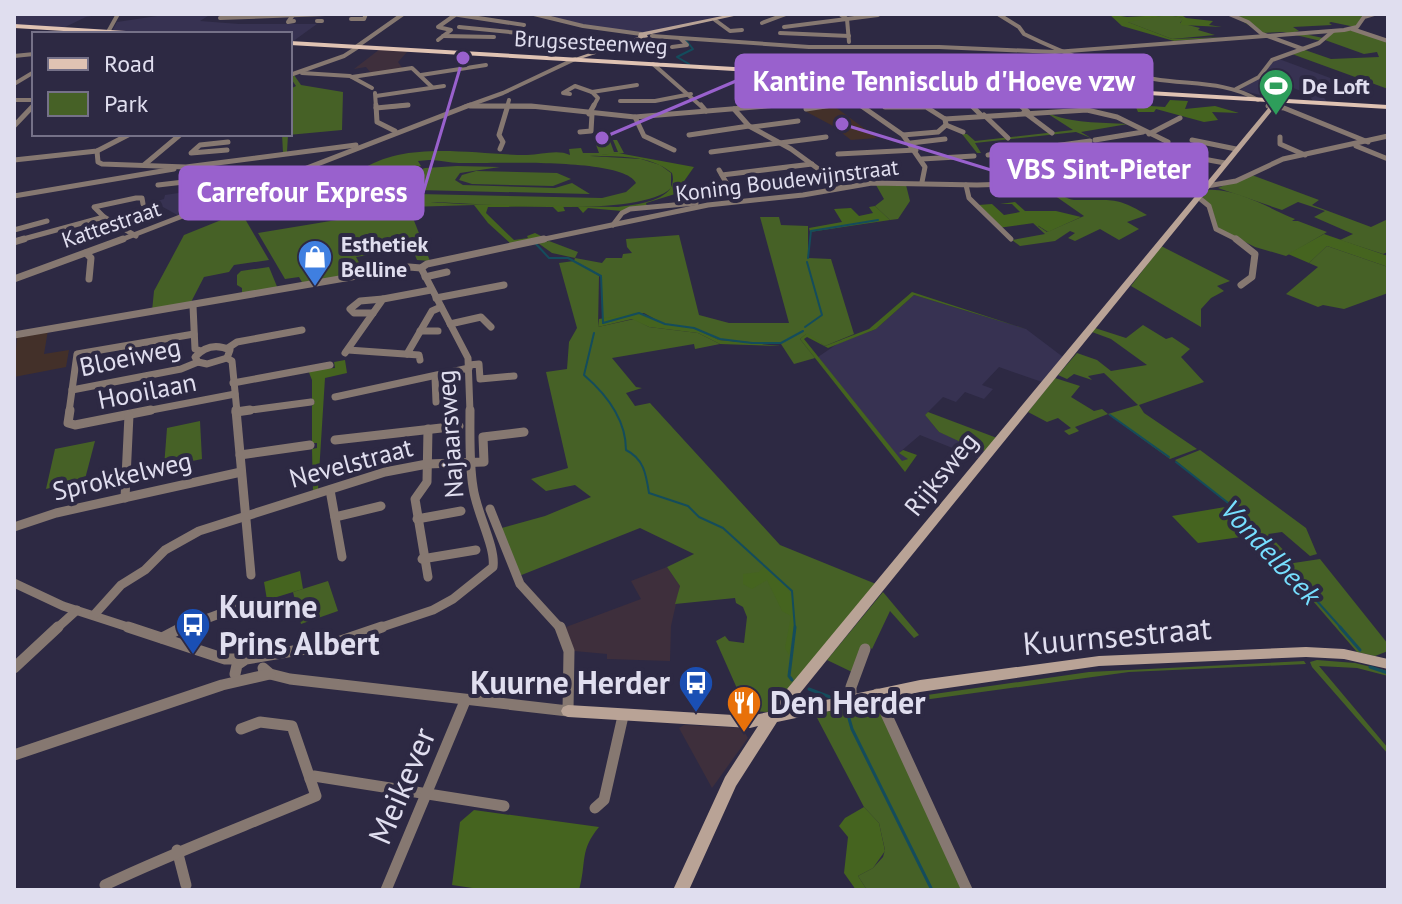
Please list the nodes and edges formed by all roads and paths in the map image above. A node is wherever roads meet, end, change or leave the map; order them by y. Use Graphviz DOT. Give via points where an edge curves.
graph roads {
  1 [pos="118,14"];
  2 [pos="300,14"];
  3 [pos="403,14"];
  4 [pos="454,14"];
  5 [pos="534,14"];
  6 [pos="740,14"];
  7 [pos="786,14"];
  8 [pos="840,14"];
  9 [pos="998,14"];
  10 [pos="1229,14"];
  11 [pos="1354,14"];
  12 [pos="1374,14"];
  13 [pos="293,15"];
  14 [pos="237,16"];
  15 [pos="257,16"];
  16 [pos="366,17"];
  17 [pos="798,17"];
  18 [pos="1365,17"];
  19 [pos="220,18"];
  20 [pos="323,18"];
  21 [pos="879,18"];
  22 [pos="351,19"];
  23 [pos="847,19"];
  24 [pos="715,20"];
  25 [pos="294,21"];
  26 [pos="812,22"];
  27 [pos="254,23"];
  28 [pos="762,23"];
  29 [pos="515,24"];
  30 [pos="524,25"];
  31 [pos="14,26"];
  32 [pos="459,27"];
  33 [pos="784,27"];
  34 [pos="1352,29"];
  35 [pos="728,30"];
  36 [pos="1333,31"];
  37 [pos="95,32"];
  38 [pos="109,32"];
  39 [pos="486,32"];
  40 [pos="780,33"];
  41 [pos="1261,34"];
  42 [pos="652,35"];
  43 [pos="477,36"];
  44 [pos="641,36"];
  45 [pos="849,36"];
  46 [pos="498,37"];
  47 [pos="681,37"];
  48 [pos="534,40"];
  49 [pos="1388,41"];
  50 [pos="292,43"];
  51 [pos="357,47"];
  52 [pos="672,47"];
  53 [pos="835,48"];
  54 [pos="850,48"];
  55 [pos="1303,49"];
  56 [pos="1057,51"];
  57 [pos="835,57"];
  58 [pos="575,59"];
  59 [pos="864,60"];
  60 [pos="328,62"];
  61 [pos="486,65"];
  62 [pos="656,65"];
  63 [pos="302,73"];
  64 [pos="292,74"];
  65 [pos="320,74"];
  66 [pos="827,74"];
  67 [pos="421,75"];
  68 [pos="352,77"];
  69 [pos="890,78"];
  70 [pos="583,82"];
  71 [pos="637,85"];
  72 [pos="444,86"];
  73 [pos="575,86"];
  74 [pos="432,87"];
  75 [pos="782,89"];
  76 [pos="838,89"];
  77 [pos="1236,89"];
  78 [pos="592,92"];
  79 [pos="570,94"];
  80 [pos="691,94"];
  81 [pos="376,96"];
  82 [pos="892,98"];
  83 [pos="965,99"];
  84 [pos="1015,100"];
  85 [pos="1258,100"];
  86 [pos="620,101"];
  87 [pos="856,101"];
  88 [pos="509,104"];
  89 [pos="1270,104"];
  90 [pos="32,105"];
  91 [pos="408,105"];
  92 [pos="469,105"];
  93 [pos="767,106"];
  94 [pos="894,106"];
  95 [pos="885,107"];
  96 [pos="1388,107"];
  97 [pos="376,108"];
  98 [pos="734,109"];
  99 [pos="806,109"];
  100 [pos="706,111"];
  101 [pos="1026,112"];
  102 [pos="591,114"];
  103 [pos="23,115"];
  104 [pos="14,116"];
  105 [pos="983,116"];
  106 [pos="635,117"];
  107 [pos="1180,118"];
  108 [pos="798,121"];
  109 [pos="946,122"];
  110 [pos="14,126"];
  111 [pos="750,126"];
  112 [pos="396,131"];
  113 [pos="940,131"];
  114 [pos="580,132"];
  115 [pos="1052,133"];
  116 [pos="1147,133"];
  117 [pos="689,135"];
  118 [pos="903,135"];
  119 [pos="126,136"];
  120 [pos="179,136"];
  121 [pos="228,136"];
  122 [pos="1388,136"];
  123 [pos="826,137"];
  124 [pos="1280,137"];
  125 [pos="1008,138"];
  126 [pos="945,139"];
  127 [pos="1192,140"];
  128 [pos="228,142"];
  129 [pos="1168,142"];
  130 [pos="1369,142"];
  131 [pos="911,143"];
  132 [pos="782,144"];
  133 [pos="362,146"];
  134 [pos="1355,146"];
  135 [pos="1044,148"];
  136 [pos="500,149"];
  137 [pos="1236,149"];
  138 [pos="227,150"];
  139 [pos="674,150"];
  140 [pos="916,150"];
  141 [pos="97,151"];
  142 [pos="711,152"];
  143 [pos="1099,152"];
  144 [pos="838,154"];
  145 [pos="1176,154"];
  146 [pos="988,155"];
  147 [pos="1306,155"];
  148 [pos="974,156"];
  149 [pos="922,159"];
  150 [pos="1388,159"];
  151 [pos="14,160"];
  152 [pos="226,161"];
  153 [pos="1225,163"];
  154 [pos="812,164"];
  155 [pos="144,165"];
  156 [pos="186,167"];
  157 [pos="1122,167"];
  158 [pos="1088,172"];
  159 [pos="1129,172"];
  160 [pos="207,178"];
  161 [pos="240,179"];
  162 [pos="922,182"];
  163 [pos="1095,183"];
  164 [pos="727,184"];
  165 [pos="158,185"];
  166 [pos="966,185"];
  167 [pos="843,187"];
  168 [pos="1201,193"];
  169 [pos="14,196"];
  170 [pos="227,201"];
  171 [pos="705,202"];
  172 [pos="143,204"];
  173 [pos="104,217"];
  174 [pos="47,221"];
  175 [pos="35,225"];
  176 [pos="613,225"];
  177 [pos="14,230"];
  178 [pos="45,234"];
  179 [pos="136,236"];
  180 [pos="1011,239"];
  181 [pos="14,242"];
  182 [pos="86,253"];
  183 [pos="424,266"];
  184 [pos="447,272"];
  185 [pos="425,277"];
  186 [pos="14,279"];
  187 [pos="89,279"];
  188 [pos="504,285"];
  189 [pos="1241,285"];
  190 [pos="431,290"];
  191 [pos="436,298"];
  192 [pos="383,299"];
  193 [pos="193,306"];
  194 [pos="441,307"];
  195 [pos="373,313"];
  196 [pos="450,324"];
  197 [pos="491,327"];
  198 [pos="302,330"];
  199 [pos="420,331"];
  200 [pos="438,331"];
  201 [pos="194,334"];
  202 [pos="14,335"];
  203 [pos="228,348"];
  204 [pos="201,351"];
  205 [pos="407,354"];
  206 [pos="227,358"];
  207 [pos="420,360"];
  208 [pos="198,362"];
  209 [pos="330,365"];
  210 [pos="469,367"];
  211 [pos="514,376"];
  212 [pos="435,377"];
  213 [pos="233,383"];
  214 [pos="72,390"];
  215 [pos="235,394"];
  216 [pos="335,397"];
  217 [pos="311,402"];
  218 [pos="436,402"];
  219 [pos="236,412"];
  220 [pos="129,415"];
  221 [pos="459,426"];
  222 [pos="428,429"];
  223 [pos="524,432"];
  224 [pos="335,440"];
  225 [pos="310,445"];
  226 [pos="240,455"];
  227 [pos="427,464"];
  228 [pos="471,464"];
  229 [pos="241,472"];
  230 [pos="330,490"];
  231 [pos="125,498"];
  232 [pos="381,506"];
  233 [pos="490,509"];
  234 [pos="461,511"];
  235 [pos="245,515"];
  236 [pos="335,517"];
  237 [pos="417,519"];
  238 [pos="14,527"];
  239 [pos="476,550"];
  240 [pos="342,557"];
  241 [pos="422,559"];
  242 [pos="251,575"];
  243 [pos="428,577"];
  244 [pos="14,583"];
  245 [pos="246,604"];
  246 [pos="77,610"];
  247 [pos="94,615"];
  248 [pos="162,638"];
  249 [pos="865,649"];
  250 [pos="225,659"];
  251 [pos="259,664"];
  252 [pos="1388,664"];
  253 [pos="14,668"];
  254 [pos="242,674"];
  255 [pos="796,690"];
  256 [pos="877,694"];
  257 [pos="851,700"];
  258 [pos="465,701"];
  259 [pos="812,709"];
  260 [pos="568,711"];
  261 [pos="623,716"];
  262 [pos="771,719"];
  263 [pos="241,729"];
  264 [pos="14,755"];
  265 [pos="310,779"];
  266 [pos="428,794"];
  267 [pos="504,806"];
  268 [pos="595,808"];
  269 [pos="177,850"];
  270 [pos="105,885"];
  271 [pos="186,885"];
  272 [pos="386,890"];
  273 [pos="681,890"];
  274 [pos="967,890"];
  1 -- 38 [label="street"];
  2 -- 13 [label="street"];
  2 -- 20 [label="street"];
  3 -- 51 [label="street"];
  4 -- 29 [label="street"];
  4 -- 43 [label="street" via="438,27 451,29 441,38"];
  5 -- 44 [label="street" via="573,28"];
  6 -- 24 [label="main road"];
  7 -- 28 [label="street"];
  8 -- 23 [label="street"];
  9 -- 56 [label="street"];
  10 -- 41 [label="street"];
  11 -- 18 [label="street"];
  12 -- 18 [label="street"];
  13 -- 15 [label="street"];
  13 -- 25 [label="street" via="288,22"];
  14 -- 15 [label="street"];
  14 -- 19 [label="street"];
  15 -- 27 [label="street"];
  16 -- 22 [label="street"];
  17 -- 26 [label="street"];
  18 -- 34 [label="street"];
  21 -- 23 [label="street"];
  23 -- 26 [label="street"];
  23 -- 45 [label="street"];
  24 -- 35 [label="street"];
  24 -- 42 [label="main road"];
  26 -- 33 [label="street"];
  29 -- 30 [label="street"];
  29 -- 46 [label="street"];
  31 -- 37 [label="main road"];
  32 -- 39 [label="street"];
  34 -- 36 [label="street"];
  34 -- 49 [label="street"];
  36 -- 41 [label="street"];
  36 -- 55 [label="street"];
  39 -- 43 [label="street"];
  39 -- 46 [label="street"];
  40 -- 45 [label="street"];
  41 -- 55 [label="street"];
  41 -- 56 [label="street"];
  42 -- 44 [label="main road"];
  42 -- 47 [label="street"];
  43 -- 46 [label="street"];
  44 -- 58 [label="main road"];
  45 -- 54 [label="street"];
  46 -- 48 [label="street" via="539,35"];
  47 -- 52 [label="street" via="687,45"];
  47 -- 53 [label="street"];
  50 -- 51 [label="main road, Brugsesteenweg"];
  51 -- 58 [label="main road, Brugsesteenweg"];
  51 -- 60 [label="street"];
  53 -- 54 [label="street"];
  53 -- 57 [label="street"];
  54 -- 56 [label="street"];
  55 -- 77 [label="street" via="1272,60 1259,77"];
  56 -- 77 [label="street" via="1145,77"];
  58 -- 62 [label="main road, Brugsesteenweg"];
  58 -- 92 [label="street, Kattestraat"];
  59 -- 69 [label="street"];
  60 -- 64 [label="street"];
  60 -- 65 [label="street"];
  61 -- 67 [label="street"];
  62 -- 66 [label="main road, Brugsesteenweg"];
  62 -- 80 [label="street"];
  63 -- 65 [label="street"];
  65 -- 68 [label="street"];
  66 -- 69 [label="main road, Brugsesteenweg"];
  66 -- 76 [label="street"];
  67 -- 68 [label="street" via="410,68"];
  67 -- 74 [label="street"];
  68 -- 81 [label="street" via="365,81"];
  69 -- 85 [label="main road, Brugsesteenweg"];
  70 -- 73 [label="street"];
  71 -- 78 [label="street"];
  72 -- 74 [label="street"];
  73 -- 78 [label="street"];
  73 -- 79 [label="street" via="563,93"];
  74 -- 81 [label="street"];
  75 -- 76 [label="street"];
  75 -- 93 [label="street" via="778,105"];
  75 -- 93 [label="street" via="773,88"];
  76 -- 87 [label="street"];
  77 -- 85 [label="street"];
  78 -- 102 [label="street" via="598,98"];
  80 -- 86 [label="street"];
  80 -- 100 [label="street"];
  81 -- 97 [label="street"];
  82 -- 94 [label="street"];
  83 -- 105 [label="street"];
  84 -- 101 [label="street"];
  85 -- 89 [label="main road, Brugsesteenweg"];
  87 -- 99 [label="street"];
  87 -- 118 [label="street"];
  88 -- 92 [label="street"];
  88 -- 102 [label="street"];
  88 -- 136 [label="street"];
  89 -- 96 [label="main road, Brugsesteenweg"];
  89 -- 130 [label="street"];
  89 -- 137 [label="main road, Rijksweg"];
  90 -- 103 [label="street"];
  91 -- 97 [label="street"];
  92 -- 112 [label="street, Kattestraat"];
  93 -- 98 [label="street"];
  94 -- 95 [label="street"];
  94 -- 109 [label="street" via="931,108"];
  97 -- 112 [label="street" via="379,125"];
  98 -- 100 [label="street"];
  98 -- 111 [label="street"];
  100 -- 106 [label="street"];
  101 -- 105 [label="street"];
  101 -- 115 [label="street"];
  101 -- 116 [label="street" via="1091,111"];
  102 -- 106 [label="street"];
  102 -- 114 [label="street" via="591,131"];
  103 -- 104 [label="street"];
  103 -- 110 [label="street"];
  105 -- 109 [label="street"];
  105 -- 125 [label="street"];
  106 -- 139 [label="street" via="644,136"];
  107 -- 116 [label="street"];
  108 -- 111 [label="street"];
  109 -- 113 [label="street"];
  109 -- 113 [label="street" via="960,131"];
  111 -- 117 [label="street"];
  111 -- 132 [label="street"];
  112 -- 133 [label="street, Kattestraat"];
  113 -- 118 [label="street"];
  116 -- 129 [label="street"];
  116 -- 135 [label="street"];
  118 -- 131 [label="street"];
  119 -- 141 [label="street"];
  120 -- 155 [label="street"];
  121 -- 128 [label="street"];
  122 -- 130 [label="street"];
  123 -- 132 [label="street"];
  124 -- 147 [label="street" via="1280,144"];
  126 -- 131 [label="street"];
  127 -- 137 [label="street"];
  128 -- 138 [label="street"];
  128 -- 138 [label="street" via="200,145 191,153"];
  130 -- 134 [label="street"];
  131 -- 140 [label="street"];
  132 -- 142 [label="street"];
  132 -- 154 [label="street"];
  133 -- 152 [label="street"];
  133 -- 170 [label="street, Kattestraat"];
  134 -- 147 [label="street"];
  134 -- 150 [label="street"];
  135 -- 146 [label="street"];
  135 -- 158 [label="street"];
  137 -- 153 [label="main road, Rijksweg"];
  138 -- 152 [label="street"];
  140 -- 144 [label="street"];
  140 -- 149 [label="street"];
  141 -- 151 [label="street"];
  141 -- 155 [label="street" via="100,163"];
  143 -- 157 [label="street"];
  145 -- 153 [label="street"];
  147 -- 168 [label="street"];
  148 -- 149 [label="street"];
  149 -- 162 [label="street"];
  152 -- 156 [label="street"];
  153 -- 168 [label="main road, Rijksweg"];
  154 -- 164 [label="street" via="721,172"];
  154 -- 167 [label="street"];
  155 -- 156 [label="street"];
  156 -- 169 [label="street"];
  157 -- 158 [label="street"];
  157 -- 159 [label="street"];
  158 -- 163 [label="street"];
  160 -- 161 [label="street"];
  160 -- 165 [label="street" via="185,187 184,182"];
  160 -- 170 [label="street" via="218,197"];
  162 -- 166 [label="street, Koning Boudewijnstraat"];
  162 -- 167 [label="street, Koning Boudewijnstraat"];
  163 -- 166 [label="street, Koning Boudewijnstraat"];
  163 -- 168 [label="street, Koning Boudewijnstraat"];
  166 -- 180 [label="street" via="969,198"];
  167 -- 176 [label="street, Koning Boudewijnstraat" via="708,205"];
  168 -- 189 [label="street" via="1216,229 1255,252 1253,275"];
  168 -- 255 [label="main road, Rijksweg"];
  170 -- 179 [label="street, Kattestraat"];
  171 -- 176 [label="street, Koning Boudewijnstraat" via="630,209"];
  172 -- 173 [label="street" via="140,197 97,204 94,207"];
  173 -- 178 [label="street"];
  173 -- 179 [label="street"];
  174 -- 175 [label="street"];
  175 -- 177 [label="street"];
  175 -- 178 [label="street"];
  176 -- 183 [label="street, Koning Boudewijnstraat"];
  178 -- 181 [label="street"];
  179 -- 182 [label="street, Kattestraat"];
  182 -- 186 [label="street, Kattestraat"];
  182 -- 187 [label="street" via="91,258"];
  183 -- 185 [label="street, Najaarsweg"];
  183 -- 193 [label="street"];
  184 -- 185 [label="street"];
  185 -- 190 [label="street, Najaarsweg"];
  188 -- 191 [label="street"];
  190 -- 191 [label="street, Najaarsweg"];
  190 -- 192 [label="street"];
  191 -- 194 [label="street, Najaarsweg"];
  192 -- 195 [label="street, Najaarsweg"];
  192 -- 195 [label="street" via="360,301 350,309"];
  193 -- 201 [label="street"];
  193 -- 202 [label="street"];
  194 -- 196 [label="street, Najaarsweg"];
  194 -- 199 [label="street, Najaarsweg" via="432,311"];
  195 -- 205 [label="street, Najaarsweg" via="347,352"];
  196 -- 197 [label="street" via="487,316"];
  196 -- 210 [label="street, Najaarsweg"];
  198 -- 203 [label="street"];
  199 -- 200 [label="street"];
  199 -- 205 [label="street, Najaarsweg"];
  201 -- 204 [label="street" via="195,349"];
  201 -- 214 [label="street" via="77,354"];
  203 -- 204 [label="street"];
  203 -- 206 [label="street"];
  204 -- 208 [label="street" via="195,357"];
  205 -- 207 [label="street, Najaarsweg" via="419,355"];
  206 -- 208 [label="street, Bloeiweg"];
  206 -- 213 [label="street" via="232,361"];
  208 -- 214 [label="street, Bloeiweg"];
  209 -- 213 [label="street"];
  210 -- 211 [label="street" via="479,364 480,379"];
  210 -- 212 [label="street"];
  210 -- 228 [label="street, Najaarsweg"];
  212 -- 216 [label="street"];
  212 -- 218 [label="street"];
  213 -- 215 [label="street"];
  214 -- 220 [label="street, Hooilaan" via="68,423"];
  215 -- 219 [label="street"];
  215 -- 220 [label="street, Hooilaan"];
  217 -- 219 [label="street"];
  219 -- 226 [label="street"];
  220 -- 231 [label="street"];
  221 -- 222 [label="street"];
  222 -- 224 [label="street"];
  222 -- 227 [label="street"];
  223 -- 228 [label="street" via="483,437 484,462"];
  225 -- 226 [label="street"];
  226 -- 229 [label="street"];
  227 -- 228 [label="street, Nevelstraat"];
  227 -- 230 [label="street, Nevelstraat"];
  227 -- 237 [label="street" via="427,482 415,499"];
  228 -- 251 [label="street, Najaarsweg" via="480,521 496,559 486,576 433,610 329,645 281,651"];
  229 -- 231 [label="street, Sprokkelweg"];
  229 -- 235 [label="street"];
  230 -- 235 [label="street, Nevelstraat"];
  230 -- 236 [label="street"];
  231 -- 238 [label="street, Sprokkelweg"];
  232 -- 236 [label="street"];
  233 -- 260 [label="street" via="520,584 564,632 569,651"];
  234 -- 237 [label="street"];
  235 -- 242 [label="street"];
  235 -- 247 [label="street, Nevelstraat" via="172,544 121,585"];
  236 -- 240 [label="street"];
  237 -- 241 [label="street"];
  239 -- 241 [label="street"];
  241 -- 243 [label="street"];
  244 -- 246 [label="street"];
  245 -- 248 [label="street"];
  246 -- 247 [label="street"];
  246 -- 253 [label="street"];
  247 -- 248 [label="street"];
  248 -- 250 [label="street"];
  249 -- 257 [label="street"];
  250 -- 251 [label="street"];
  250 -- 254 [label="street"];
  251 -- 254 [label="street"];
  251 -- 254 [label="street"];
  251 -- 258 [label="street"];
  252 -- 256 [label="main road, Kuurnsestraat" via="1319,652 1099,661"];
  254 -- 264 [label="street"];
  255 -- 259 [label="main road"];
  255 -- 262 [label="main road, Rijksweg"];
  256 -- 257 [label="main road, Kuurnsestraat"];
  256 -- 274 [label="street"];
  257 -- 259 [label="main road, Kuurnsestraat"];
  258 -- 260 [label="street"];
  258 -- 266 [label="street, Meikever"];
  259 -- 262 [label="main road, Kuurnsestraat"];
  260 -- 261 [label="main road, Kuurnsestraat"];
  261 -- 262 [label="main road, Kuurnsestraat"];
  261 -- 268 [label="street" via="604,800"];
  262 -- 273 [label="main road, Rijksweg" via="730,782"];
  263 -- 265 [label="street" via="260,722 292,726"];
  265 -- 266 [label="street"];
  265 -- 269 [label="street" via="316,796"];
  266 -- 267 [label="street"];
  266 -- 272 [label="street, Meikever"];
  269 -- 270 [label="street"];
  269 -- 271 [label="street"];
}
